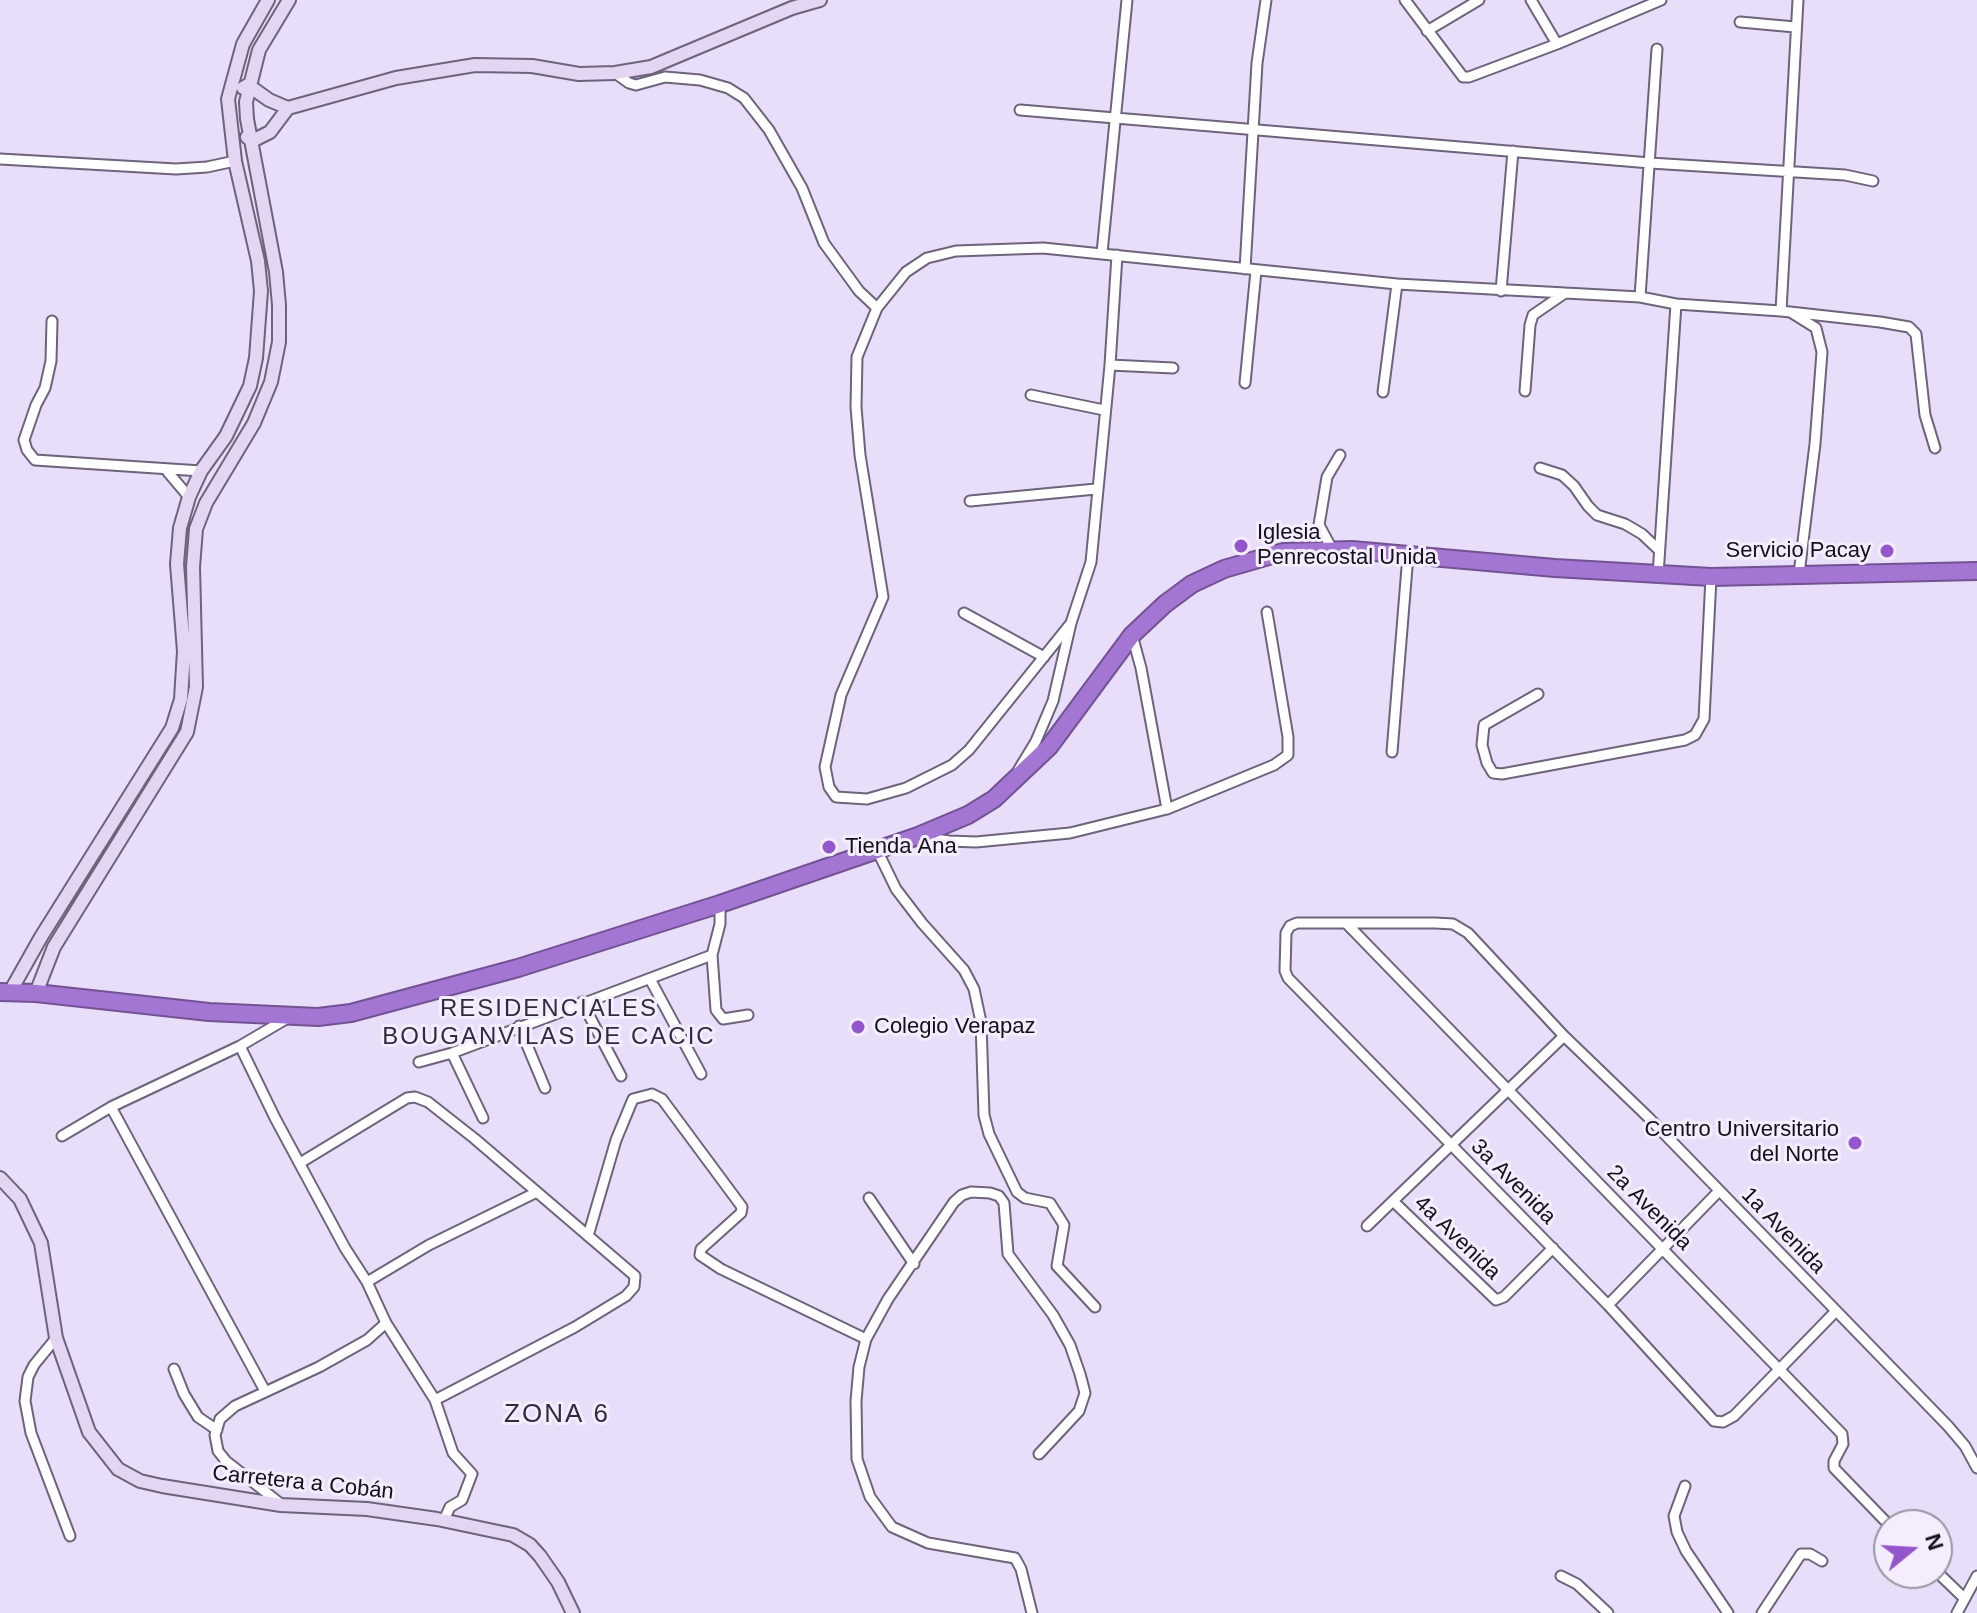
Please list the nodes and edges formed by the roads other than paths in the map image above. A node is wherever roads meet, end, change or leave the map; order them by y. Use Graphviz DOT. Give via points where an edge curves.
graph roads {
  1 [pos="268,0"];
  2 [pos="289,0"];
  3 [pos="820,0"];
  4 [pos="1127,0"];
  5 [pos="1266,0"];
  6 [pos="1405,0"];
  7 [pos="1479,0"];
  8 [pos="1531,0"];
  9 [pos="1661,0"];
  10 [pos="1798,0"];
  11 [pos="1740,22"];
  12 [pos="1795,27"];
  13 [pos="1427,31"];
  14 [pos="1557,44"];
  15 [pos="1657,49"];
  16 [pos="615,73"];
  17 [pos="248,85"];
  18 [pos="228,99"];
  19 [pos="288,108"];
  20 [pos="1020,110"];
  21 [pos="1115,117"];
  22 [pos="229,118"];
  23 [pos="1253,129"];
  24 [pos="252,141"];
  25 [pos="1513,151"];
  26 [pos="0,159"];
  27 [pos="235,161"];
  28 [pos="1650,163"];
  29 [pos="1787,172"];
  30 [pos="1873,181"];
  31 [pos="1102,253"];
  32 [pos="1117,255"];
  33 [pos="1245,269"];
  34 [pos="1256,271"];
  35 [pos="1397,284"];
  36 [pos="1501,291"];
  37 [pos="1565,293"];
  38 [pos="1640,297"];
  39 [pos="1676,304"];
  40 [pos="877,308"];
  41 [pos="1786,312"];
  42 [pos="52,321"];
  43 [pos="1110,365"];
  44 [pos="1173,368"];
  45 [pos="1245,383"];
  46 [pos="1525,391"];
  47 [pos="1383,392"];
  48 [pos="1031,395"];
  49 [pos="1104,410"];
  50 [pos="1935,448"];
  51 [pos="1340,455"];
  52 [pos="1540,468"];
  53 [pos="167,471"];
  54 [pos="201,471"];
  55 [pos="1096,489"];
  56 [pos="189,497"];
  57 [pos="970,501"];
  58 [pos="1332,549"];
  59 [pos="1659,550"];
  60 [pos="1408,555"];
  61 [pos="1977,571"];
  62 [pos="1799,574"];
  63 [pos="1658,575"];
  64 [pos="1711,577"];
  65 [pos="1267,612"];
  66 [pos="964,613"];
  67 [pos="1071,623"];
  68 [pos="1132,635"];
  69 [pos="1044,657"];
  70 [pos="1538,694"];
  71 [pos="1392,752"];
  72 [pos="1011,781"];
  73 [pos="1167,809"];
  74 [pos="918,836"];
  75 [pos="877,850"];
  76 [pos="720,904"];
  77 [pos="1347,924"];
  78 [pos="712,955"];
  79 [pos="650,979"];
  80 [pos="5,992"];
  81 [pos="36,993"];
  82 [pos="582,1002"];
  83 [pos="748,1015"];
  84 [pos="289,1017"];
  85 [pos="519,1026"];
  86 [pos="1564,1036"];
  87 [pos="240,1046"];
  88 [pos="452,1053"];
  89 [pos="419,1062"];
  90 [pos="701,1074"];
  91 [pos="621,1076"];
  92 [pos="545,1088"];
  93 [pos="1506,1089"];
  94 [pos="111,1107"];
  95 [pos="483,1118"];
  96 [pos="62,1136"];
  97 [pos="1452,1146"];
  98 [pos="300,1163"];
  99 [pos="0,1178"];
  100 [pos="1719,1191"];
  101 [pos="537,1192"];
  102 [pos="869,1198"];
  103 [pos="1394,1202"];
  104 [pos="1367,1226"];
  105 [pos="588,1236"];
  106 [pos="1553,1248"];
  107 [pos="1663,1248"];
  108 [pos="914,1264"];
  109 [pos="367,1282"];
  110 [pos="1608,1305"];
  111 [pos="1095,1307"];
  112 [pos="1835,1312"];
  113 [pos="386,1323"];
  114 [pos="56,1338"];
  115 [pos="866,1339"];
  116 [pos="174,1369"];
  117 [pos="1781,1370"];
  118 [pos="265,1391"];
  119 [pos="435,1400"];
  120 [pos="217,1430"];
  121 [pos="1039,1454"];
  122 [pos="1977,1468"];
  123 [pos="1685,1486"];
  124 [pos="281,1505"];
  125 [pos="1873,1509"];
  126 [pos="444,1520"];
  127 [pos="70,1536"];
  128 [pos="1822,1561"];
  129 [pos="1561,1576"];
  130 [pos="1977,1576"];
  131 [pos="1953,1587"];
  132 [pos="1964,1598"];
  133 [pos="573,1613"];
  134 [pos="1032,1613"];
  135 [pos="1608,1613"];
  136 [pos="1728,1613"];
  137 [pos="1762,1613"];
  138 [pos="1957,1613"];
  1 -- 18 [label="street" via="243,44"];
  2 -- 17 [label="street" via="259,50"];
  3 -- 16 [label="street" via="651,67"];
  4 -- 21 [label="street"];
  5 -- 23 [label="street"];
  6 -- 13 [label="street"];
  7 -- 13 [label="street"];
  8 -- 14 [label="street"];
  9 -- 14 [label="street"];
  10 -- 12 [label="street"];
  11 -- 12 [label="street"];
  12 -- 29 [label="street"];
  13 -- 14 [label="street" via="1463,77"];
  15 -- 28 [label="street"];
  16 -- 19 [label="street" via="475,65 396,78"];
  16 -- 40 [label="street" via="636,85 665,77 700,80 744,98 802,188 824,243"];
  17 -- 18 [label="street"];
  17 -- 19 [label="street"];
  17 -- 24 [label="street"];
  18 -- 22 [label="street"];
  19 -- 24 [label="street" via="270,132"];
  20 -- 21 [label="street"];
  21 -- 23 [label="street"];
  21 -- 31 [label="street"];
  22 -- 24 [label="street"];
  22 -- 27 [label="street"];
  23 -- 25 [label="street"];
  23 -- 33 [label="street"];
  24 -- 81 [label="street" via="276,272 279,342 271,382 254,423 196,529 196,687 187,732 54,947"];
  25 -- 28 [label="street"];
  25 -- 36 [label="street"];
  26 -- 27 [label="street" via="176,169"];
  27 -- 54 [label="street" via="258,261 261,320 250,386 226,436"];
  28 -- 29 [label="street"];
  28 -- 38 [label="street"];
  29 -- 30 [label="street"];
  29 -- 41 [label="street"];
  31 -- 32 [label="street"];
  31 -- 40 [label="street" via="1043,248 956,251 927,258 906,272"];
  32 -- 33 [label="street"];
  32 -- 43 [label="street"];
  33 -- 34 [label="street"];
  34 -- 35 [label="street"];
  34 -- 45 [label="street"];
  35 -- 36 [label="street"];
  35 -- 47 [label="street"];
  36 -- 37 [label="street"];
  37 -- 38 [label="street"];
  37 -- 46 [label="street" via="1533,315"];
  38 -- 39 [label="street"];
  39 -- 41 [label="street"];
  39 -- 59 [label="street"];
  40 -- 69 [label="street" via="857,357 856,407 883,597 841,695 825,767 829,787 836,797 867,799 906,788 952,765"];
  41 -- 50 [label="street" via="1914,330 1925,415"];
  41 -- 62 [label="street" via="1816,328 1822,352"];
  42 -- 53 [label="street" via="48,374 27,428 27,450 35,460"];
  43 -- 44 [label="street"];
  43 -- 49 [label="street"];
  48 -- 49 [label="street"];
  49 -- 55 [label="street"];
  51 -- 58 [label="street" via="1327,477 1319,525"];
  52 -- 59 [label="street" via="1562,475 1597,515 1625,524"];
  53 -- 54 [label="street"];
  53 -- 56 [label="street"];
  54 -- 56 [label="street"];
  55 -- 57 [label="street"];
  55 -- 67 [label="street" via="1091,562"];
  56 -- 80 [label="street" via="177,564 184,651 181,699 172,728"];
  58 -- 60 [label="highway"];
  58 -- 68 [label="highway" via="1283,552 1224,569 1192,584"];
  59 -- 63 [label="street"];
  60 -- 63 [label="highway"];
  60 -- 71 [label="street"];
  61 -- 62 [label="highway"];
  62 -- 64 [label="highway"];
  63 -- 64 [label="highway"];
  64 -- 70 [label="street" via="1704,719 1690,738 1493,773 1482,745 1484,725"];
  65 -- 73 [label="street" via="1288,755"];
  66 -- 69 [label="street"];
  67 -- 69 [label="street"];
  67 -- 72 [label="street" via="1053,701"];
  68 -- 72 [label="highway" via="1049,747"];
  68 -- 73 [label="street"];
  72 -- 74 [label="highway" via="968,815"];
  73 -- 74 [label="street" via="1070,833 976,842"];
  74 -- 75 [label="highway"];
  75 -- 76 [label="highway"];
  75 -- 111 [label="street" via="896,889 974,989 989,1134 1017,1192 1050,1203 1064,1225 1057,1266"];
  76 -- 78 [label="street"];
  76 -- 84 [label="highway" via="390,1005"];
  77 -- 86 [label="street, 1a Avenida" via="1453,924 1468,933"];
  77 -- 93 [label="street, 2a Avenida"];
  77 -- 97 [label="street, 3a Avenida" via="1290,926 1285,971"];
  78 -- 79 [label="street"];
  78 -- 83 [label="street" via="719,1017"];
  79 -- 82 [label="street"];
  79 -- 90 [label="street"];
  80 -- 81 [label="highway"];
  81 -- 84 [label="highway"];
  82 -- 85 [label="street"];
  82 -- 91 [label="street"];
  84 -- 87 [label="street"];
  85 -- 88 [label="street"];
  85 -- 92 [label="street"];
  86 -- 93 [label="street"];
  86 -- 100 [label="street, 1a Avenida"];
  87 -- 94 [label="street"];
  87 -- 98 [label="street"];
  88 -- 89 [label="street"];
  88 -- 95 [label="street"];
  93 -- 97 [label="street"];
  93 -- 107 [label="street, 2a Avenida"];
  94 -- 96 [label="street"];
  94 -- 118 [label="street"];
  97 -- 103 [label="street"];
  97 -- 106 [label="street, 3a Avenida"];
  98 -- 101 [label="street" via="415,1097 428,1102"];
  98 -- 109 [label="street"];
  99 -- 114 [label="street, Carretera a Cobán" via="20,1199 41,1243"];
  100 -- 107 [label="street"];
  100 -- 112 [label="street, 1a Avenida"];
  101 -- 105 [label="street"];
  101 -- 109 [label="street"];
  102 -- 108 [label="street"];
  103 -- 104 [label="street"];
  103 -- 106 [label="street, 4a Avenida" via="1496,1300"];
  105 -- 115 [label="street" via="633,1099 652,1094 662,1099 742,1207 700,1255"];
  105 -- 119 [label="street" via="635,1276 626,1296"];
  106 -- 110 [label="street, 3a Avenida"];
  107 -- 110 [label="street"];
  107 -- 117 [label="street, 2a Avenida"];
  108 -- 115 [label="street"];
  108 -- 121 [label="street" via="962,1195 999,1196 1008,1254 1070,1345 1085,1393 1079,1411"];
  109 -- 113 [label="street"];
  110 -- 117 [label="street, 3a Avenida" via="1714,1421 1734,1416"];
  112 -- 117 [label="street"];
  112 -- 122 [label="street, 1a Avenida" via="1948,1426"];
  113 -- 118 [label="street" via="319,1367"];
  113 -- 119 [label="street"];
  114 -- 124 [label="street, Carretera a Cobán" via="89,1432 118,1469 162,1486"];
  114 -- 127 [label="street" via="28,1377 25,1401 31,1433"];
  115 -- 134 [label="street" via="856,1401 857,1459 870,1497 892,1527 928,1543 1015,1558"];
  116 -- 120 [label="street" via="198,1417"];
  117 -- 125 [label="street, 2a Avenida" via="1842,1434 1834,1461 1837,1474"];
  118 -- 120 [label="street" via="235,1406 220,1419"];
  119 -- 126 [label="street" via="453,1453 472,1474 462,1500 450,1507"];
  120 -- 124 [label="street" via="218,1451 226,1461"];
  123 -- 136 [label="street" via="1674,1516 1677,1532"];
  124 -- 126 [label="street, Carretera a Cobán"];
  126 -- 133 [label="street, Carretera a Cobán" via="513,1535 530,1545"];
  128 -- 137 [label="street" via="1801,1554"];
  129 -- 135 [label="street"];
  130 -- 132 [label="street"];
  131 -- 132 [label="street"];
  132 -- 138 [label="street"];
}
